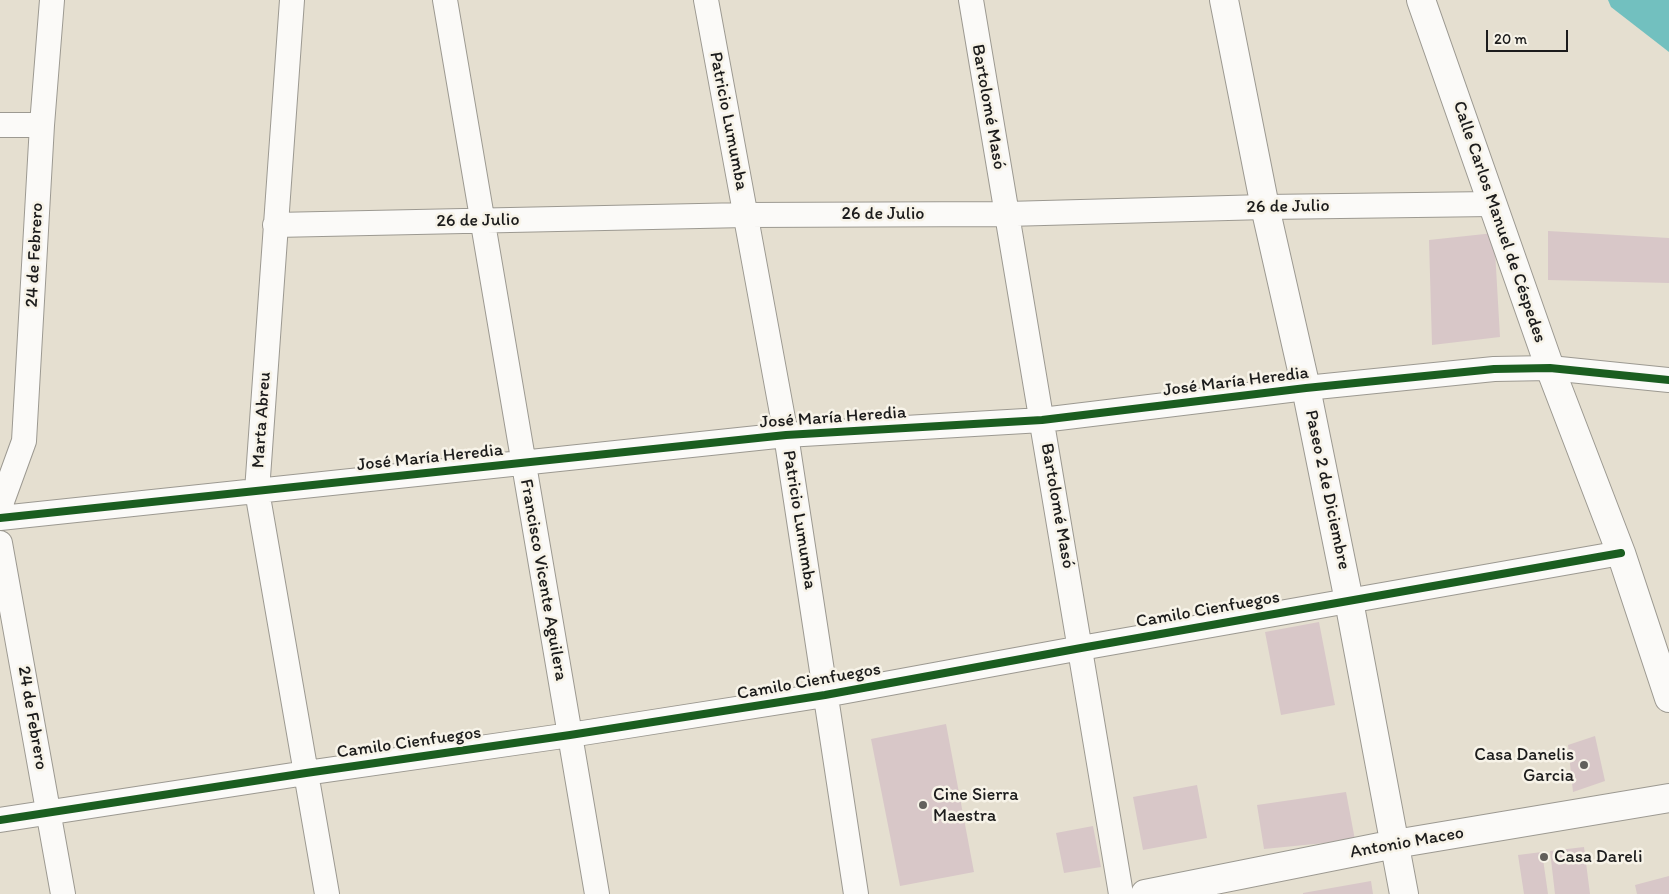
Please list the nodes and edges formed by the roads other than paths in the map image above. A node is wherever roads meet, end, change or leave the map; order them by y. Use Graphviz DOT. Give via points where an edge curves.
graph roads {
  1 [pos="52,0"];
  2 [pos="292,0"];
  3 [pos="445,0"];
  4 [pos="706,0"];
  5 [pos="971,0"];
  6 [pos="1224,0"];
  7 [pos="1421,0"];
  8 [pos="0,125"];
  9 [pos="42,125"];
  10 [pos="1492,204"];
  11 [pos="1265,207"];
  12 [pos="1007,214"];
  13 [pos="746,215"];
  14 [pos="483,221"];
  15 [pos="275,225"];
  16 [pos="1550,368"];
  17 [pos="1669,380"];
  18 [pos="1306,388"];
  19 [pos="1042,420"];
  20 [pos="786,435"];
  21 [pos="524,463"];
  22 [pos="257,491"];
  23 [pos="0,507"];
  24 [pos="0,518"];
  25 [pos="0,543"];
  26 [pos="1620,553"];
  27 [pos="1349,601"];
  28 [pos="1081,648"];
  29 [pos="825,695"];
  30 [pos="1669,698"];
  31 [pos="570,735"];
  32 [pos="306,772"];
  33 [pos="1669,798"];
  34 [pos="48,812"];
  35 [pos="0,820"];
  36 [pos="1395,844"];
  37 [pos="63,894"];
  38 [pos="327,894"];
  39 [pos="597,894"];
  40 [pos="856,894"];
  41 [pos="1121,894"];
  42 [pos="1145,894"];
  43 [pos="1404,894"];
  1 -- 9 [label="street, 24 de Febrero"];
  2 -- 15 [label="street, Marta Abreu"];
  3 -- 14 [label="street, Francisco Vicente Aguilera"];
  4 -- 13 [label="street, Patricio Lumumba"];
  5 -- 12 [label="street, Bartolomé Masó"];
  6 -- 11 [label="street, Paseo 2 de Diciembre"];
  7 -- 10 [label="street, Calle Carlos Manuel de Céspedes"];
  8 -- 9 [label="street"];
  9 -- 23 [label="street, 24 de Febrero" via="24,441"];
  10 -- 11 [label="street, 26 de Julio"];
  10 -- 16 [label="street, Calle Carlos Manuel de Céspedes"];
  11 -- 12 [label="street, 26 de Julio"];
  11 -- 18 [label="street, Paseo 2 de Diciembre"];
  12 -- 13 [label="street, 26 de Julio"];
  12 -- 19 [label="street, Bartolomé Masó"];
  13 -- 14 [label="street, 26 de Julio"];
  13 -- 20 [label="street, Patricio Lumumba"];
  14 -- 15 [label="street, 26 de Julio"];
  14 -- 21 [label="street, Francisco Vicente Aguilera"];
  15 -- 22 [label="street, Marta Abreu"];
  16 -- 17 [label="street, José María Heredia"];
  16 -- 18 [label="street, José María Heredia" via="1494,369"];
  16 -- 26 [label="street, Calle Carlos Manuel de Céspedes"];
  18 -- 19 [label="street, José María Heredia"];
  18 -- 27 [label="street, Paseo 2 de Diciembre"];
  19 -- 20 [label="street, José María Heredia"];
  19 -- 28 [label="street, Bartolomé Masó"];
  20 -- 21 [label="street, José María Heredia"];
  20 -- 29 [label="street, Patricio Lumumba"];
  21 -- 22 [label="street, José María Heredia"];
  21 -- 31 [label="street, Francisco Vicente Aguilera"];
  22 -- 24 [label="street, José María Heredia"];
  22 -- 32 [label="street, Marta Abreu"];
  25 -- 34 [label="street, 24 de Febrero"];
  26 -- 27 [label="street, Camilo Cienfuegos"];
  26 -- 30 [label="street, Calle Carlos Manuel de Céspedes"];
  27 -- 28 [label="street, Camilo Cienfuegos"];
  27 -- 36 [label="street, Paseo 2 de Diciembre"];
  28 -- 29 [label="street, Camilo Cienfuegos"];
  28 -- 41 [label="street, Bartolomé Masó"];
  29 -- 31 [label="street, Camilo Cienfuegos"];
  29 -- 40 [label="street, Patricio Lumumba"];
  31 -- 32 [label="street, Camilo Cienfuegos"];
  31 -- 39 [label="street, Francisco Vicente Aguilera"];
  32 -- 34 [label="street, Camilo Cienfuegos"];
  32 -- 38 [label="street, Marta Abreu"];
  33 -- 36 [label="street, Antonio Maceo"];
  34 -- 35 [label="street, Camilo Cienfuegos"];
  34 -- 37 [label="street, 24 de Febrero"];
  36 -- 42 [label="street, Antonio Maceo"];
  36 -- 43 [label="street, Paseo 2 de Diciembre"];
}
